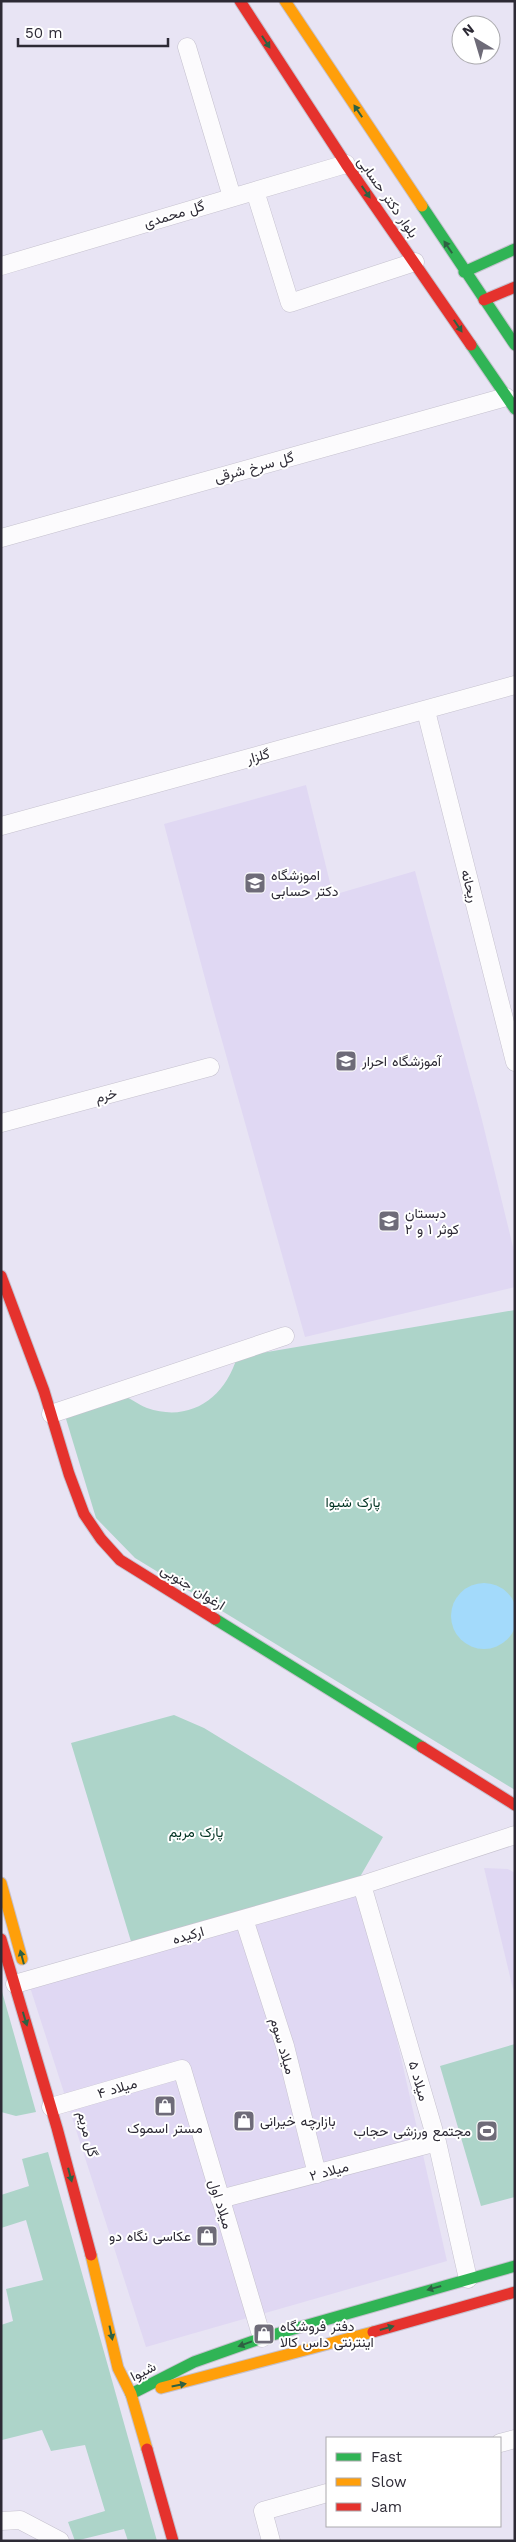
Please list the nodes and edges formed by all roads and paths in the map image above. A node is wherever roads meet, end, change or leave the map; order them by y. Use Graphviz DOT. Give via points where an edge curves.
graph roads {
  1 [pos="240,1"];
  2 [pos="285,1"];
  3 [pos="187,47"];
  4 [pos="346,164"];
  5 [pos="255,191"];
  6 [pos="232,197"];
  7 [pos="515,249"];
  8 [pos="415,262"];
  9 [pos="1,266"];
  10 [pos="464,272"];
  11 [pos="515,287"];
  12 [pos="484,300"];
  13 [pos="515,345"];
  14 [pos="511,403"];
  15 [pos="1,538"];
  16 [pos="515,685"];
  17 [pos="426,711"];
  18 [pos="1,826"];
  19 [pos="508,1004"];
  20 [pos="515,1062"];
  21 [pos="210,1067"];
  22 [pos="1,1123"];
  23 [pos="1,1276"];
  24 [pos="285,1336"];
  25 [pos="51,1414"];
  26 [pos="515,1805"];
  27 [pos="515,1836"];
  28 [pos="1,1883"];
  29 [pos="362,1885"];
  30 [pos="244,1919"];
  31 [pos="1,1939"];
  32 [pos="25,1985"];
  33 [pos="182,2069"];
  34 [pos="61,2105"];
  35 [pos="437,2142"];
  36 [pos="317,2174"];
  37 [pos="220,2199"];
  38 [pos="97,2230"];
  39 [pos="104,2259"];
  40 [pos="515,2266"];
  41 [pos="468,2278"];
  42 [pos="515,2292"];
  43 [pos="262,2338"];
  44 [pos="132,2365"];
  45 [pos="132,2394"];
  46 [pos="515,2439"];
  47 [pos="501,2443"];
  48 [pos="326,2493"];
  49 [pos="1,2521"];
  50 [pos="60,2541"];
  51 [pos="173,2541"];
  52 [pos="271,2541"];
  1 -- 4 [label="street, بلوار دکتر حسابی, one-way"];
  10 -- 2 [label="street, بلوار دکتر حسابی, one-way"];
  3 -- 6 [label="street"];
  4 -- 5 [label="street, گل محمدی"];
  4 -- 8 [label="street, بلوار دکتر حسابی, one-way"];
  5 -- 6 [label="street, گل محمدی"];
  5 -- 8 [label="street" via="290,303"];
  6 -- 9 [label="street, گل محمدی"];
  7 -- 10 [label="street"];
  8 -- 14 [label="street, بلوار دکتر حسابی, one-way"];
  10 -- 12 [label="street, بلوار دکتر حسابی"];
  11 -- 12 [label="street"];
  12 -- 13 [label="street, بلوار دکتر حسابی"];
  14 -- 15 [label="street, گل سرخ شرقی"];
  16 -- 17 [label="street, گلزار"];
  17 -- 18 [label="street, گلزار"];
  17 -- 19 [label="street, ریحانه"];
  19 -- 20 [label="street, ریحانه"];
  21 -- 22 [label="street, خرم"];
  23 -- 25 [label="street, ارغوان جنوبی"];
  24 -- 25 [label="street"];
  25 -- 26 [label="street, ارغوان جنوبی" via="68,1474 84,1514 120,1560"];
  27 -- 29 [label="street, ارکیده"];
  32 -- 28 [label="street, گل مریم, one-way"];
  29 -- 30 [label="street, ارکیده"];
  29 -- 35 [label="street, میلاد ۵"];
  30 -- 32 [label="street, ارکیده"];
  30 -- 36 [label="street, میلاد سوم" via="285,2046"];
  31 -- 32 [label="street, گل مریم"];
  32 -- 34 [label="street, گل مریم, one-way"];
  33 -- 34 [label="street, میلاد ۴"];
  33 -- 37 [label="street, میلاد اول"];
  34 -- 45 [label="street, گل مریم, one-way" via="118,2368"];
  35 -- 36 [label="street, میلاد ۲"];
  35 -- 41 [label="street, میلاد ۵"];
  36 -- 37 [label="street, میلاد ۲"];
  37 -- 43 [label="street, میلاد اول"];
  38 -- 39 [label="street"];
  40 -- 41 [label="street, شیوا"];
  41 -- 43 [label="street, شیوا, one-way"];
  45 -- 42 [label="street, شیوا, one-way" via="222,2374"];
  43 -- 45 [label="street, شیوا, one-way" via="194,2362"];
  44 -- 45 [label="street, گل مریم"];
  45 -- 51 [label="street, گل مریم"];
  46 -- 47 [label="street"];
  48 -- 52 [label="street" via="263,2511"];
  49 -- 50 [label="street" via="20,2520"];
}
